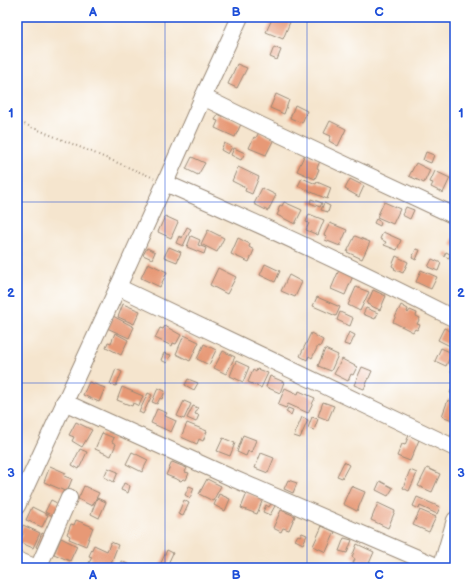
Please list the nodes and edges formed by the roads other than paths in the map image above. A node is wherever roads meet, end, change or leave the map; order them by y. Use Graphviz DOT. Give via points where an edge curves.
graph roads {
  1 [pos="240,17"];
  2 [pos="203,97"];
  3 [pos="166,183"];
  4 [pos="455,216"];
  5 [pos="118,287"];
  6 [pos="455,319"];
  7 [pos="64,402"];
  8 [pos="455,448"];
  9 [pos="69,498"];
  10 [pos="17,506"];
  11 [pos="455,520"];
  12 [pos="17,560"];
  13 [pos="446,561"];
  14 [pos="37,568"];
  1 -- 2 [label="street"];
  2 -- 3 [label="street"];
  2 -- 4 [label="street"];
  3 -- 5 [label="street"];
  3 -- 6 [label="street" via="238,214"];
  5 -- 7 [label="street"];
  5 -- 8 [label="street"];
  7 -- 10 [label="street"];
  7 -- 13 [label="street" via="232,478"];
  9 -- 14 [label="street"];
  11 -- 13 [label="street"];
  12 -- 14 [label="street"];
}
